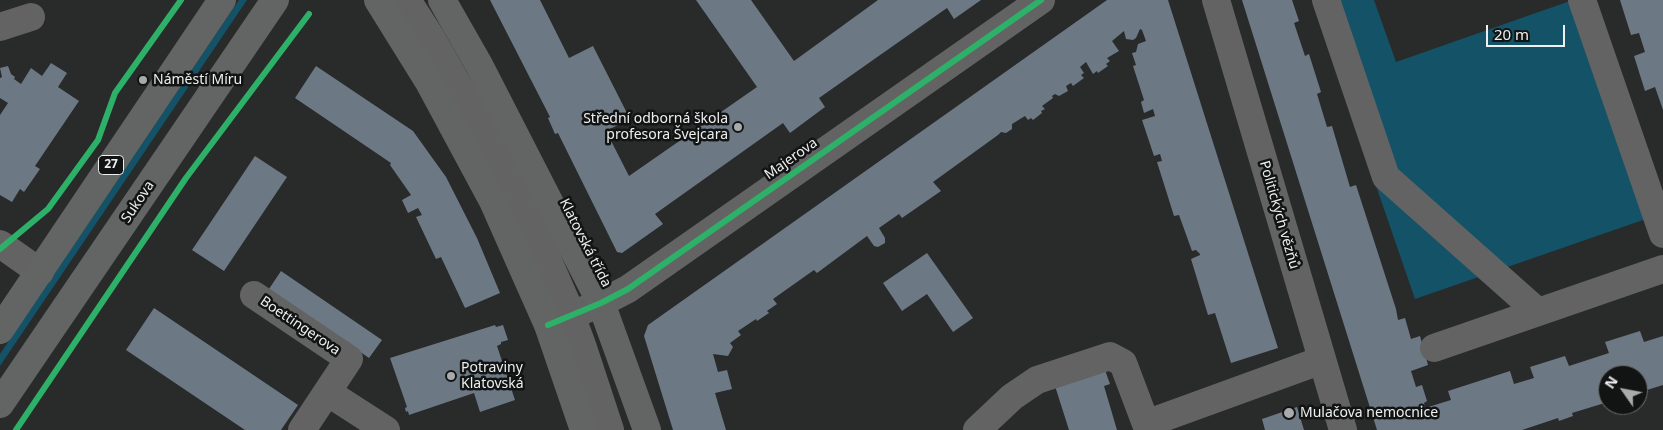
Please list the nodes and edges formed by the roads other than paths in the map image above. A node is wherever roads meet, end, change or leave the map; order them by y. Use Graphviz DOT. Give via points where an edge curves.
graph roads {
  1 [pos="222,0"];
  2 [pos="275,0"];
  3 [pos="378,0"];
  4 [pos="407,0"];
  5 [pos="442,0"];
  6 [pos="1040,0"];
  7 [pos="1216,0"];
  8 [pos="1326,0"];
  9 [pos="1582,0"];
  10 [pos="31,17"];
  11 [pos="0,27"];
  12 [pos="1663,234"];
  13 [pos="0,244"];
  14 [pos="1663,269"];
  15 [pos="40,272"];
  16 [pos="254,296"];
  17 [pos="601,303"];
  18 [pos="1538,312"];
  19 [pos="560,320"];
  20 [pos="0,330"];
  21 [pos="1434,348"];
  22 [pos="1322,360"];
  23 [pos="327,392"];
  24 [pos="0,404"];
  25 [pos="302,430"];
  26 [pos="386,430"];
  27 [pos="584,430"];
  28 [pos="610,430"];
  29 [pos="647,430"];
  30 [pos="977,430"];
  31 [pos="1343,430"];
  1 -- 15 [label="main road, 27"];
  2 -- 24 [label="main road, Sukova"];
  3 -- 19 [label="main road" via="429,82"];
  4 -- 19 [label="street" via="484,131 530,219"];
  5 -- 17 [label="main road, Klatovská třída" via="479,65"];
  6 -- 17 [label="street, Majerova" via="628,289"];
  7 -- 22 [label="street, Politických vězňů"];
  8 -- 18 [label="street" via="1386,177"];
  9 -- 12 [label="street"];
  10 -- 11 [label="street"];
  13 -- 15 [label="street"];
  14 -- 18 [label="street"];
  15 -- 20 [label="main road, 27"];
  16 -- 23 [label="street, Boettingerova" via="349,360"];
  17 -- 19 [label="street, Majerova"];
  17 -- 29 [label="main road, Klatovská třída"];
  18 -- 21 [label="street"];
  19 -- 27 [label="main road"];
  19 -- 28 [label="street"];
  22 -- 30 [label="street" via="1146,424 1123,363 1110,356 1037,380 1012,396"];
  22 -- 31 [label="street, Politických vězňů"];
  23 -- 25 [label="street, Boettingerova"];
  23 -- 26 [label="street"];
}
